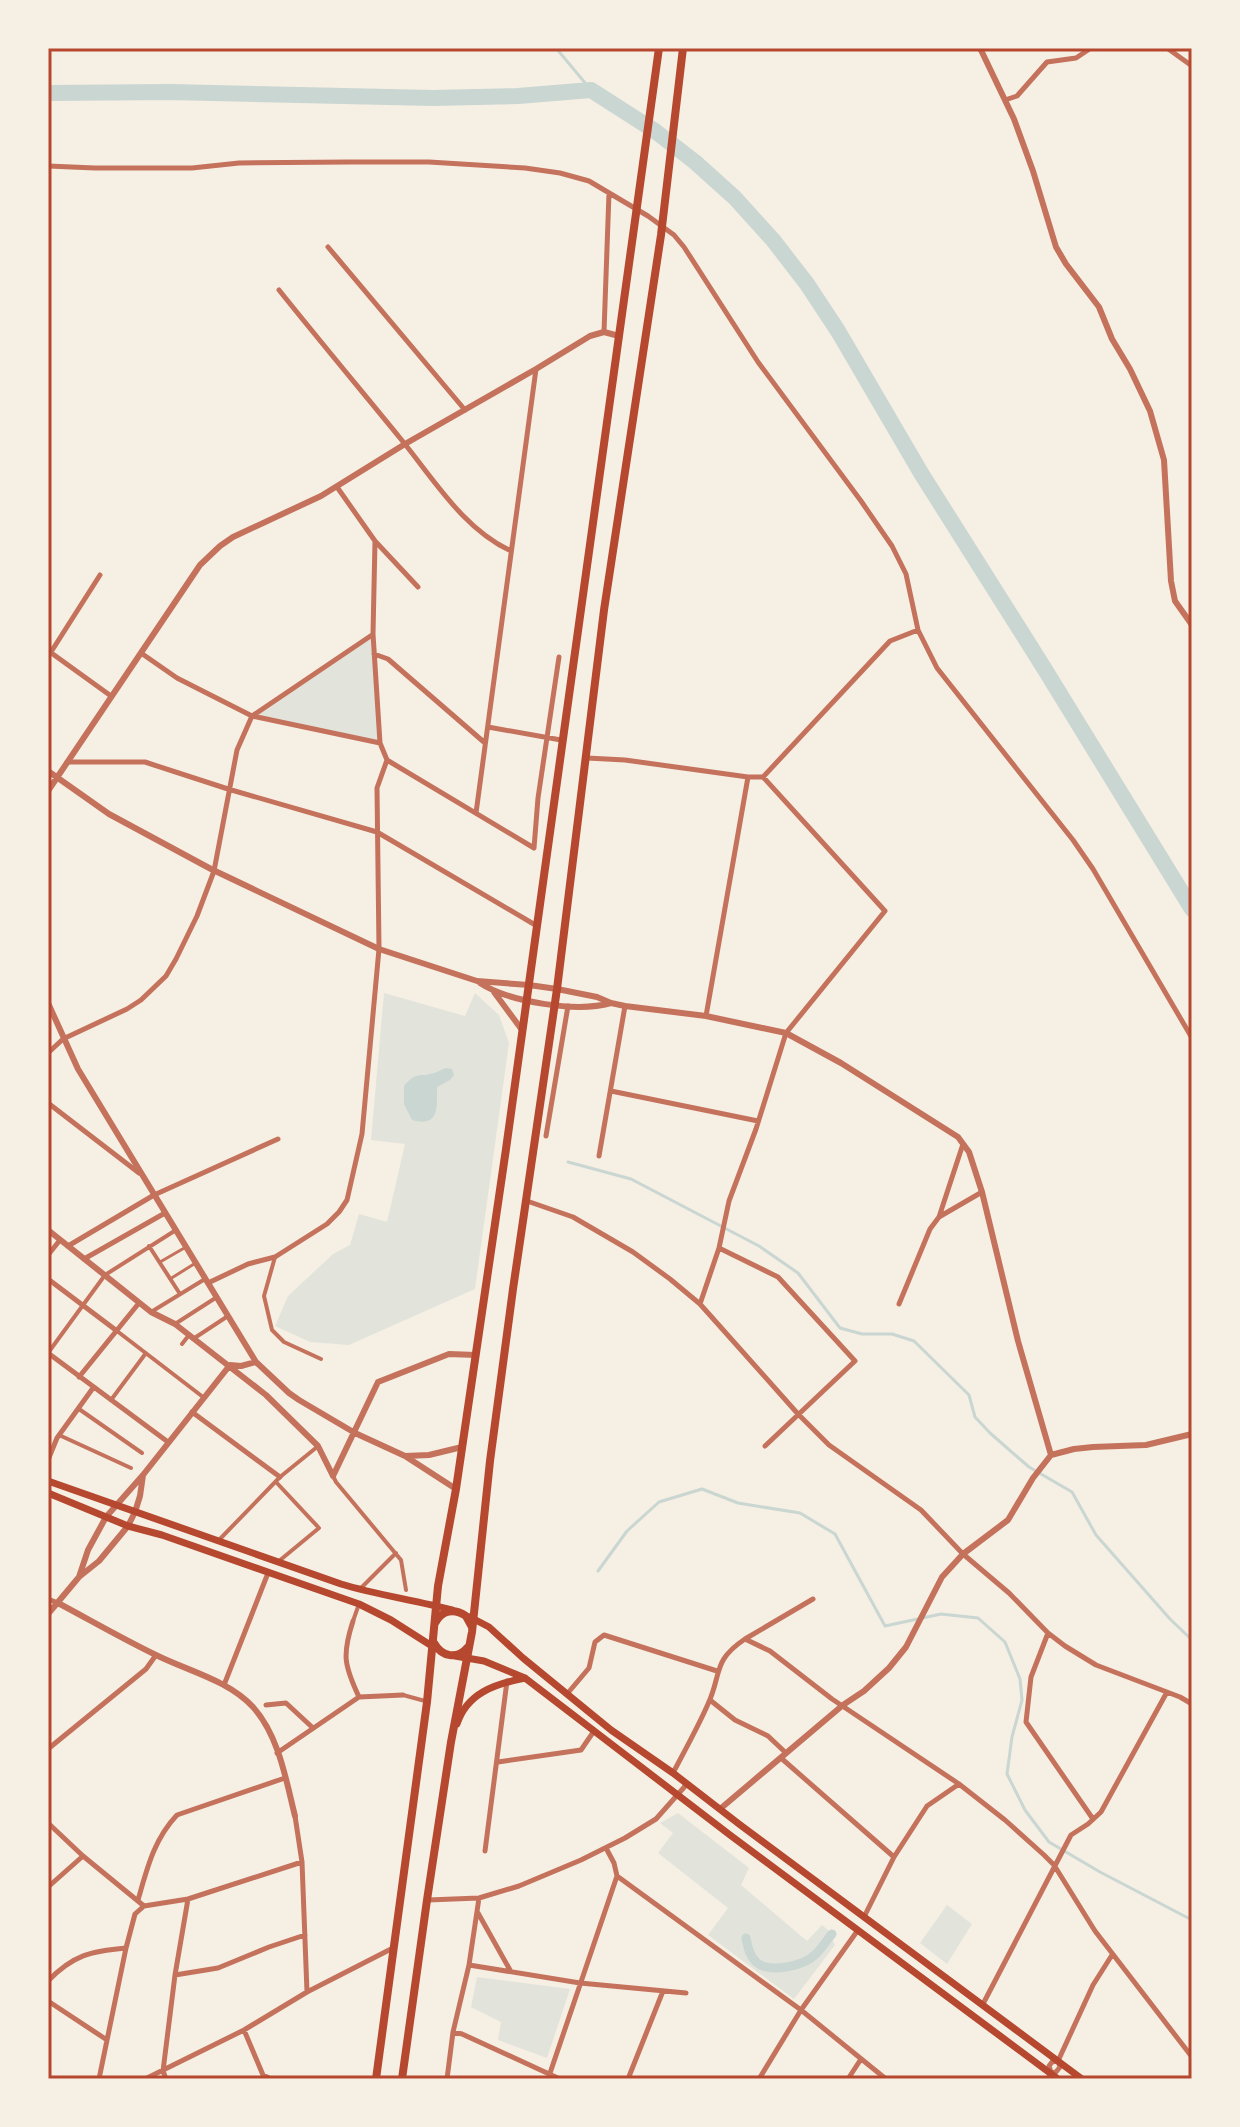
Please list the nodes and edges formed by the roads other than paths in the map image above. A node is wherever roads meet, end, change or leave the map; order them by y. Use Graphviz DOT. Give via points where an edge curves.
graph roads {
  1 [pos="659,48"];
  2 [pos="683,48"];
  3 [pos="980,48"];
  4 [pos="1091,48"];
  5 [pos="1167,48"];
  6 [pos="1192,66"];
  7 [pos="1005,100"];
  8 [pos="48,166"];
  9 [pos="609,192"];
  10 [pos="328,247"];
  11 [pos="279,290"];
  12 [pos="604,332"];
  13 [pos="619,336"];
  14 [pos="536,369"];
  15 [pos="465,410"];
  16 [pos="405,444"];
  17 [pos="337,487"];
  18 [pos="375,541"];
  19 [pos="512,551"];
  20 [pos="100,575"];
  21 [pos="418,587"];
  22 [pos="1192,625"];
  23 [pos="918,630"];
  24 [pos="373,634"];
  25 [pos="50,651"];
  26 [pos="141,653"];
  27 [pos="374,654"];
  28 [pos="559,657"];
  29 [pos="111,696"];
  30 [pos="252,716"];
  31 [pos="488,727"];
  32 [pos="547,737"];
  33 [pos="561,740"];
  34 [pos="380,743"];
  35 [pos="486,743"];
  36 [pos="587,758"];
  37 [pos="387,760"];
  38 [pos="67,762"];
  39 [pos="48,771"];
  40 [pos="748,777"];
  41 [pos="763,777"];
  42 [pos="58,778"];
  43 [pos="228,789"];
  44 [pos="48,791"];
  45 [pos="476,813"];
  46 [pos="377,832"];
  47 [pos="214,871"];
  48 [pos="538,926"];
  49 [pos="379,949"];
  50 [pos="477,981"];
  51 [pos="529,985"];
  52 [pos="557,989"];
  53 [pos="494,992"];
  54 [pos="526,1001"];
  55 [pos="48,1003"];
  56 [pos="611,1003"];
  57 [pos="555,1005"];
  58 [pos="568,1006"];
  59 [pos="625,1006"];
  60 [pos="706,1016"];
  61 [pos="522,1030"];
  62 [pos="786,1033"];
  63 [pos="1192,1038"];
  64 [pos="63,1039"];
  65 [pos="48,1053"];
  66 [pos="611,1091"];
  67 [pos="48,1103"];
  68 [pos="758,1121"];
  69 [pos="546,1136"];
  70 [pos="278,1139"];
  71 [pos="964,1143"];
  72 [pos="599,1156"];
  73 [pos="143,1176"];
  74 [pos="982,1192"];
  75 [pos="154,1195"];
  76 [pos="526,1201"];
  77 [pos="165,1213"];
  78 [pos="939,1217"];
  79 [pos="48,1230"];
  80 [pos="176,1230"];
  81 [pos="60,1240"];
  82 [pos="68,1246"];
  83 [pos="149,1246"];
  84 [pos="186,1247"];
  85 [pos="719,1248"];
  86 [pos="48,1255"];
  87 [pos="275,1257"];
  88 [pos="84,1259"];
  89 [pos="160,1262"];
  90 [pos="196,1263"];
  91 [pos="105,1275"];
  92 [pos="48,1279"];
  93 [pos="170,1279"];
  94 [pos="207,1281"];
  95 [pos="180,1294"];
  96 [pos="217,1297"];
  97 [pos="139,1303"];
  98 [pos="700,1304"];
  99 [pos="899,1304"];
  100 [pos="83,1306"];
  101 [pos="151,1312"];
  102 [pos="228,1316"];
  103 [pos="175,1324"];
  104 [pos="117,1331"];
  105 [pos="191,1337"];
  106 [pos="182,1344"];
  107 [pos="48,1353"];
  108 [pos="146,1353"];
  109 [pos="476,1355"];
  110 [pos="321,1359"];
  111 [pos="256,1362"];
  112 [pos="230,1365"];
  113 [pos="79,1377"];
  114 [pos="93,1388"];
  115 [pos="203,1397"];
  116 [pos="111,1400"];
  117 [pos="78,1408"];
  118 [pos="192,1412"];
  119 [pos="798,1414"];
  120 [pos="355,1433"];
  121 [pos="1192,1434"];
  122 [pos="59,1435"];
  123 [pos="168,1442"];
  124 [pos="318,1446"];
  125 [pos="765,1446"];
  126 [pos="462,1447"];
  127 [pos="142,1453"];
  128 [pos="1051,1455"];
  129 [pos="405,1456"];
  130 [pos="48,1460"];
  131 [pos="131,1468"];
  132 [pos="143,1475"];
  133 [pos="333,1476"];
  134 [pos="278,1479"];
  135 [pos="48,1481"];
  136 [pos="456,1489"];
  137 [pos="48,1493"];
  138 [pos="115,1504"];
  139 [pos="135,1512"];
  140 [pos="106,1517"];
  141 [pos="128,1526"];
  142 [pos="217,1541"];
  143 [pos="396,1553"];
  144 [pos="963,1554"];
  145 [pos="279,1561"];
  146 [pos="269,1572"];
  147 [pos="79,1577"];
  148 [pos="359,1589"];
  149 [pos="406,1590"];
  150 [pos="48,1599"];
  151 [pos="813,1599"];
  152 [pos="58,1603"];
  153 [pos="359,1604"];
  154 [pos="435,1605"];
  155 [pos="457,1611"];
  156 [pos="48,1614"];
  157 [pos="473,1618"];
  158 [pos="353,1621"];
  159 [pos="435,1625"];
  160 [pos="472,1632"];
  161 [pos="1048,1633"];
  162 [pos="745,1639"];
  163 [pos="435,1645"];
  164 [pos="469,1645"];
  165 [pos="156,1655"];
  166 [pos="455,1656"];
  167 [pos="467,1658"];
  168 [pos="717,1671"];
  169 [pos="525,1678"];
  170 [pos="507,1681"];
  171 [pos="224,1685"];
  172 [pos="1167,1692"];
  173 [pos="567,1694"];
  174 [pos="403,1695"];
  175 [pos="359,1697"];
  176 [pos="710,1700"];
  177 [pos="427,1702"];
  178 [pos="1192,1704"];
  179 [pos="266,1705"];
  180 [pos="843,1705"];
  181 [pos="313,1728"];
  182 [pos="594,1730"];
  183 [pos="451,1742"];
  184 [pos="48,1749"];
  185 [pos="277,1753"];
  186 [pos="784,1756"];
  187 [pos="498,1762"];
  188 [pos="673,1773"];
  189 [pos="285,1778"];
  190 [pos="687,1784"];
  191 [pos="959,1784"];
  192 [pos="678,1794"];
  193 [pos="720,1809"];
  194 [pos="295,1816"];
  195 [pos="1093,1819"];
  196 [pos="48,1823"];
  197 [pos="606,1848"];
  198 [pos="485,1851"];
  199 [pos="83,1856"];
  200 [pos="894,1857"];
  201 [pos="302,1862"];
  202 [pos="1054,1865"];
  203 [pos="617,1876"];
  204 [pos="48,1887"];
  205 [pos="479,1898"];
  206 [pos="188,1899"];
  207 [pos="138,1900"];
  208 [pos="427,1900"];
  209 [pos="144,1906"];
  210 [pos="477,1911"];
  211 [pos="864,1917"];
  212 [pos="858,1930"];
  213 [pos="305,1935"];
  214 [pos="126,1948"];
  215 [pos="393,1948"];
  216 [pos="1113,1955"];
  217 [pos="469,1965"];
  218 [pos="511,1971"];
  219 [pos="175,1975"];
  220 [pos="48,1981"];
  221 [pos="580,1983"];
  222 [pos="663,1991"];
  223 [pos="307,1992"];
  224 [pos="686,1993"];
  225 [pos="48,2001"];
  226 [pos="983,2004"];
  227 [pos="801,2010"];
  228 [pos="244,2030"];
  229 [pos="453,2032"];
  230 [pos="107,2040"];
  231 [pos="1192,2057"];
  232 [pos="861,2059"];
  233 [pos="1058,2061"];
  234 [pos="163,2071"];
  235 [pos="549,2076"];
  236 [pos="1049,2076"];
  237 [pos="262,2077"];
  238 [pos="99,2079"];
  239 [pos="145,2079"];
  240 [pos="166,2079"];
  241 [pos="271,2079"];
  242 [pos="376,2079"];
  243 [pos="402,2079"];
  244 [pos="447,2079"];
  245 [pos="560,2079"];
  246 [pos="628,2079"];
  247 [pos="759,2079"];
  248 [pos="848,2079"];
  249 [pos="886,2079"];
  250 [pos="1058,2079"];
  251 [pos="1082,2079"];
  1 -- 13 [label="highway"];
  2 -- 36 [label="highway"];
  3 -- 7 [label="street"];
  4 -- 7 [label="street" via="1076,58 1047,62 1017,96"];
  5 -- 6 [label="street"];
  7 -- 22 [label="street" via="1056,247 1099,307 1150,411 1164,460 1171,581 1175,601"];
  8 -- 9 [label="street" via="429,162 560,173"];
  9 -- 12 [label="street"];
  9 -- 23 [label="street" via="664,226 684,247 758,362 892,546 906,574"];
  10 -- 15 [label="street"];
  11 -- 16 [label="street"];
  12 -- 13 [label="street"];
  12 -- 14 [label="street"];
  13 -- 33 [label="highway"];
  14 -- 15 [label="street"];
  14 -- 19 [label="street"];
  15 -- 16 [label="street"];
  16 -- 17 [label="street"];
  16 -- 19 [label="street" via="465,517"];
  17 -- 18 [label="street"];
  17 -- 26 [label="street" via="220,546 200,565"];
  18 -- 21 [label="street"];
  18 -- 24 [label="street"];
  19 -- 31 [label="street"];
  20 -- 25 [label="street"];
  23 -- 41 [label="street" via="890,641"];
  23 -- 63 [label="street" via="937,668 1093,869"];
  24 -- 27 [label="street"];
  24 -- 30 [label="street"];
  25 -- 29 [label="street"];
  26 -- 29 [label="street"];
  26 -- 30 [label="street"];
  27 -- 34 [label="street"];
  27 -- 35 [label="street" via="388,659"];
  28 -- 32 [label="street"];
  29 -- 38 [label="street"];
  30 -- 34 [label="street"];
  30 -- 43 [label="street"];
  31 -- 32 [label="street"];
  31 -- 35 [label="street"];
  32 -- 33 [label="street"];
  32 -- 45 [label="street" via="534,848"];
  33 -- 48 [label="highway"];
  34 -- 37 [label="street"];
  35 -- 45 [label="street"];
  36 -- 40 [label="street"];
  36 -- 52 [label="highway"];
  37 -- 45 [label="street"];
  37 -- 46 [label="street" via="377,788"];
  38 -- 42 [label="street"];
  38 -- 43 [label="street" via="145,762"];
  39 -- 42 [label="street"];
  40 -- 41 [label="street"];
  40 -- 60 [label="street"];
  41 -- 62 [label="street" via="885,911"];
  42 -- 44 [label="street"];
  42 -- 47 [label="street" via="109,814"];
  43 -- 46 [label="street"];
  43 -- 47 [label="street"];
  46 -- 48 [label="street"];
  46 -- 49 [label="street"];
  47 -- 49 [label="street"];
  47 -- 64 [label="street" via="166,976 127,1009"];
  48 -- 51 [label="highway"];
  49 -- 50 [label="street"];
  49 -- 87 [label="street" via="362,1134 347,1200 327,1224"];
  50 -- 51 [label="street"];
  50 -- 53 [label="street"];
  51 -- 52 [label="street"];
  51 -- 54 [label="highway"];
  52 -- 56 [label="street"];
  52 -- 57 [label="highway"];
  53 -- 54 [label="street"];
  53 -- 61 [label="street"];
  54 -- 57 [label="street"];
  54 -- 61 [label="highway"];
  55 -- 64 [label="street"];
  56 -- 58 [label="street"];
  56 -- 59 [label="street"];
  57 -- 58 [label="street"];
  57 -- 76 [label="highway"];
  58 -- 69 [label="street"];
  59 -- 60 [label="street"];
  59 -- 66 [label="street"];
  60 -- 62 [label="street"];
  61 -- 109 [label="highway"];
  62 -- 68 [label="street"];
  62 -- 71 [label="street"];
  64 -- 65 [label="street"];
  64 -- 73 [label="street"];
  66 -- 68 [label="street"];
  66 -- 72 [label="street"];
  67 -- 73 [label="street"];
  68 -- 85 [label="street"];
  70 -- 75 [label="street"];
  71 -- 74 [label="street"];
  71 -- 78 [label="street"];
  73 -- 75 [label="street"];
  74 -- 78 [label="street"];
  74 -- 128 [label="street"];
  75 -- 77 [label="street"];
  75 -- 82 [label="street"];
  76 -- 98 [label="street" via="573,1217 633,1252"];
  76 -- 157 [label="highway"];
  77 -- 80 [label="street"];
  77 -- 88 [label="street"];
  78 -- 99 [label="street"];
  79 -- 81 [label="street"];
  80 -- 83 [label="street"];
  80 -- 84 [label="street"];
  81 -- 82 [label="street"];
  81 -- 86 [label="street"];
  82 -- 88 [label="street"];
  83 -- 89 [label="street"];
  83 -- 91 [label="street"];
  84 -- 89 [label="lane"];
  84 -- 90 [label="street"];
  85 -- 98 [label="street"];
  85 -- 119 [label="street" via="778,1277 855,1361"];
  87 -- 94 [label="street"];
  87 -- 110 [label="street" via="264,1296 272,1330 284,1342"];
  88 -- 91 [label="street"];
  89 -- 93 [label="street"];
  90 -- 93 [label="lane"];
  90 -- 94 [label="street"];
  91 -- 97 [label="street"];
  91 -- 100 [label="street"];
  92 -- 100 [label="street"];
  93 -- 95 [label="street"];
  94 -- 95 [label="street"];
  94 -- 96 [label="street"];
  95 -- 101 [label="street"];
  96 -- 102 [label="street"];
  96 -- 103 [label="street"];
  97 -- 101 [label="street"];
  97 -- 104 [label="street"];
  98 -- 119 [label="street"];
  100 -- 104 [label="street"];
  100 -- 107 [label="street"];
  101 -- 103 [label="street"];
  102 -- 105 [label="street"];
  102 -- 111 [label="street"];
  103 -- 105 [label="street"];
  104 -- 108 [label="street"];
  104 -- 113 [label="street"];
  105 -- 106 [label="street"];
  105 -- 112 [label="street"];
  107 -- 113 [label="street"];
  108 -- 115 [label="street"];
  108 -- 116 [label="street"];
  109 -- 120 [label="street" via="449,1354 378,1382"];
  109 -- 126 [label="highway"];
  111 -- 112 [label="street"];
  111 -- 120 [label="street" via="289,1393"];
  112 -- 115 [label="street"];
  112 -- 124 [label="street"];
  113 -- 114 [label="street"];
  114 -- 116 [label="street"];
  114 -- 117 [label="street"];
  115 -- 118 [label="street"];
  116 -- 123 [label="street"];
  117 -- 122 [label="street"];
  117 -- 127 [label="street"];
  118 -- 123 [label="street"];
  118 -- 134 [label="street"];
  119 -- 125 [label="street"];
  119 -- 144 [label="street" via="829,1445 921,1510"];
  120 -- 129 [label="street"];
  120 -- 133 [label="street"];
  121 -- 128 [label="street" via="1146,1445"];
  122 -- 130 [label="street"];
  122 -- 131 [label="street"];
  123 -- 132 [label="street"];
  124 -- 133 [label="street"];
  124 -- 134 [label="street"];
  126 -- 129 [label="street"];
  126 -- 136 [label="highway"];
  128 -- 144 [label="street" via="1008,1520"];
  129 -- 136 [label="street"];
  132 -- 138 [label="street"];
  132 -- 139 [label="street"];
  133 -- 143 [label="street"];
  134 -- 142 [label="street"];
  134 -- 145 [label="street" via="319,1528"];
  135 -- 138 [label="main road"];
  136 -- 154 [label="highway"];
  137 -- 140 [label="main road"];
  138 -- 139 [label="main road"];
  138 -- 140 [label="street"];
  139 -- 141 [label="street"];
  139 -- 142 [label="main road"];
  140 -- 141 [label="main road"];
  140 -- 147 [label="street"];
  141 -- 146 [label="main road"];
  141 -- 147 [label="street"];
  142 -- 145 [label="main road"];
  143 -- 148 [label="street"];
  143 -- 149 [label="street"];
  144 -- 161 [label="street"];
  144 -- 180 [label="street" via="942,1577 906,1647"];
  145 -- 148 [label="main road"];
  146 -- 153 [label="main road"];
  146 -- 171 [label="street"];
  147 -- 152 [label="street"];
  148 -- 154 [label="main road"];
  150 -- 152 [label="street"];
  151 -- 162 [label="street"];
  152 -- 156 [label="street"];
  152 -- 165 [label="street"];
  153 -- 158 [label="street"];
  153 -- 163 [label="main road"];
  154 -- 155 [label="main road"];
  154 -- 159 [label="highway"];
  155 -- 157 [label="main road"];
  155 -- 159 [label="highway" via="442,1614"];
  155 -- 160 [label="highway" via="470,1620"];
  157 -- 160 [label="highway"];
  157 -- 173 [label="main road"];
  158 -- 175 [label="street" via="345,1651"];
  159 -- 163 [label="highway"];
  160 -- 164 [label="highway"];
  161 -- 172 [label="street" via="1096,1665"];
  161 -- 195 [label="street" via="1031,1677 1026,1722"];
  162 -- 168 [label="street" via="733,1646"];
  162 -- 180 [label="street" via="770,1651"];
  163 -- 166 [label="highway" via="443,1654"];
  163 -- 177 [label="highway"];
  164 -- 166 [label="highway"];
  164 -- 167 [label="highway"];
  165 -- 171 [label="street"];
  165 -- 184 [label="street"];
  166 -- 167 [label="main road"];
  167 -- 169 [label="main road"];
  167 -- 183 [label="highway"];
  168 -- 173 [label="street" via="604,1635 595,1642 589,1668"];
  168 -- 176 [label="street"];
  169 -- 170 [label="main road"];
  169 -- 182 [label="main road"];
  170 -- 183 [label="main road" via="464,1708"];
  170 -- 187 [label="street"];
  171 -- 185 [label="street" via="260,1716"];
  172 -- 178 [label="street"];
  172 -- 195 [label="street"];
  173 -- 188 [label="main road"];
  174 -- 175 [label="street"];
  174 -- 177 [label="street"];
  175 -- 181 [label="street"];
  176 -- 186 [label="street" via="768,1736"];
  176 -- 188 [label="street"];
  177 -- 215 [label="highway"];
  179 -- 181 [label="street" via="286,1703"];
  180 -- 186 [label="street"];
  180 -- 191 [label="street"];
  181 -- 185 [label="street"];
  182 -- 187 [label="street" via="581,1750"];
  182 -- 192 [label="main road"];
  183 -- 208 [label="highway"];
  185 -- 189 [label="street"];
  186 -- 193 [label="street"];
  186 -- 200 [label="street"];
  187 -- 198 [label="street"];
  188 -- 190 [label="main road"];
  189 -- 194 [label="street"];
  189 -- 207 [label="street" via="177,1815 153,1849"];
  190 -- 192 [label="street"];
  190 -- 193 [label="main road"];
  191 -- 200 [label="street" via="927,1806"];
  191 -- 202 [label="street"];
  192 -- 197 [label="street" via="656,1819"];
  192 -- 212 [label="main road"];
  193 -- 211 [label="main road"];
  194 -- 201 [label="street"];
  195 -- 202 [label="street" via="1071,1835"];
  196 -- 199 [label="street"];
  197 -- 203 [label="street"];
  197 -- 205 [label="street"];
  199 -- 204 [label="street"];
  199 -- 207 [label="street"];
  200 -- 211 [label="street"];
  201 -- 206 [label="street"];
  201 -- 213 [label="street"];
  202 -- 216 [label="street"];
  202 -- 226 [label="street"];
  203 -- 221 [label="street"];
  203 -- 227 [label="street"];
  205 -- 208 [label="street"];
  205 -- 210 [label="street"];
  206 -- 209 [label="street"];
  206 -- 219 [label="street"];
  207 -- 209 [label="street"];
  208 -- 243 [label="highway"];
  209 -- 214 [label="street" via="135,1914"];
  210 -- 217 [label="street"];
  210 -- 218 [label="street"];
  211 -- 226 [label="main road"];
  212 -- 227 [label="street"];
  212 -- 236 [label="main road"];
  213 -- 219 [label="street" via="218,1968"];
  213 -- 223 [label="street"];
  214 -- 220 [label="street" via="78,1957"];
  214 -- 230 [label="street"];
  215 -- 223 [label="street"];
  215 -- 242 [label="highway"];
  216 -- 231 [label="street"];
  216 -- 233 [label="street"];
  217 -- 218 [label="street"];
  217 -- 229 [label="street"];
  218 -- 221 [label="street"];
  219 -- 234 [label="street"];
  221 -- 222 [label="street"];
  221 -- 235 [label="street"];
  222 -- 224 [label="street"];
  222 -- 246 [label="street"];
  223 -- 228 [label="street"];
  225 -- 230 [label="street"];
  226 -- 233 [label="main road"];
  227 -- 232 [label="street"];
  227 -- 247 [label="street"];
  228 -- 234 [label="street"];
  228 -- 237 [label="street"];
  229 -- 235 [label="street"];
  229 -- 244 [label="street"];
  230 -- 238 [label="street"];
  232 -- 248 [label="street"];
  232 -- 249 [label="street"];
  233 -- 236 [label="street" via="1060,2067"];
  233 -- 251 [label="main road"];
  234 -- 239 [label="street"];
  234 -- 240 [label="street"];
  235 -- 245 [label="street"];
  236 -- 250 [label="main road"];
  237 -- 241 [label="street"];
}
